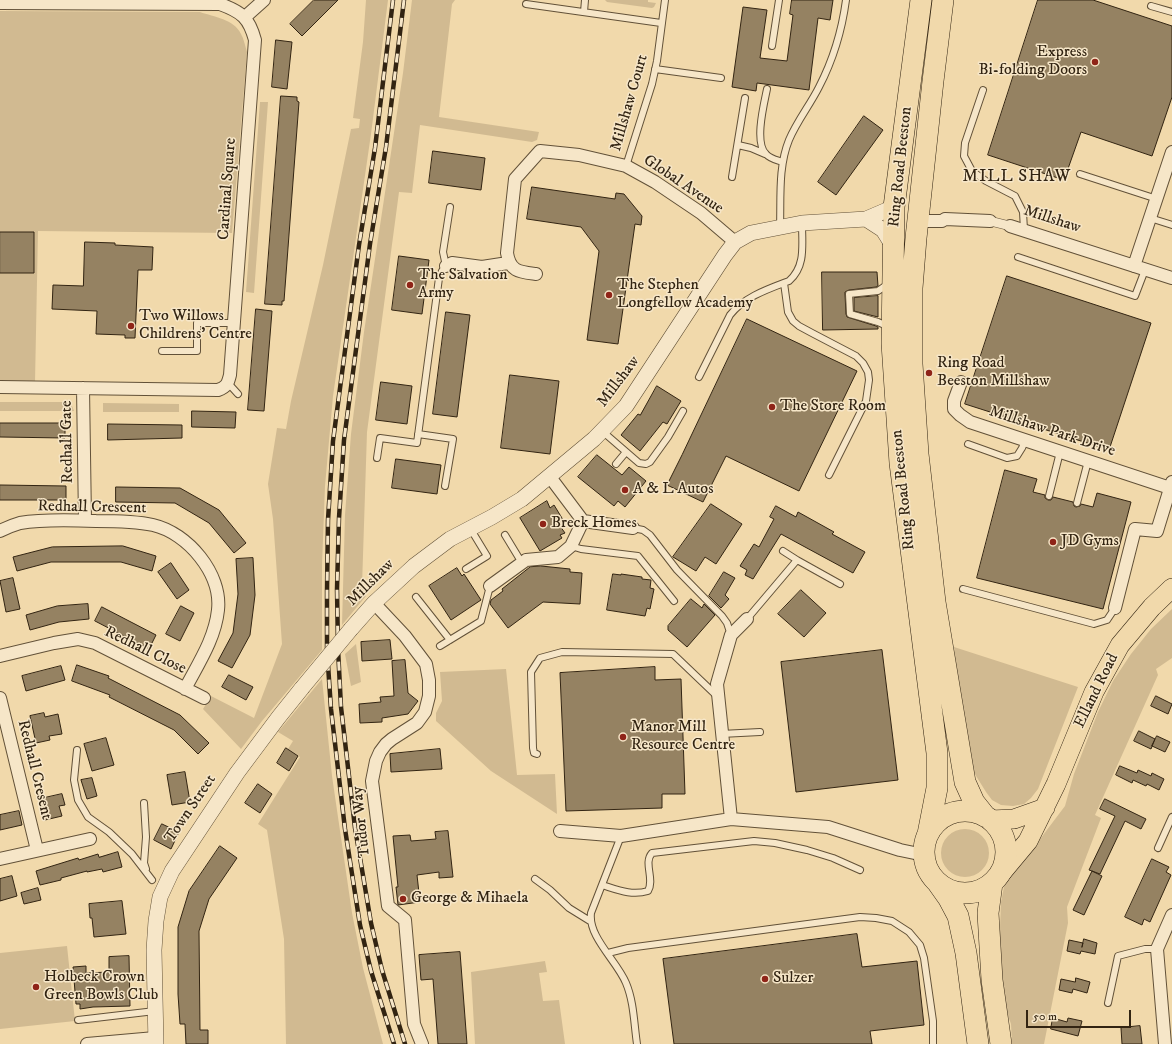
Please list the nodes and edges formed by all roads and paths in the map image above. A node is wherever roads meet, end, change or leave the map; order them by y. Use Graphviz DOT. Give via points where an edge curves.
graph roads {
  1 [pos="264,0"];
  2 [pos="585,0"];
  3 [pos="665,0"];
  4 [pos="780,0"];
  5 [pos="846,0"];
  6 [pos="920,0"];
  7 [pos="943,0"];
  8 [pos="99,2"];
  9 [pos="0,3"];
  10 [pos="526,4"];
  11 [pos="1151,6"];
  12 [pos="584,12"];
  13 [pos="1172,12"];
  14 [pos="245,17"];
  15 [pos="662,23"];
  16 [pos="772,46"];
  17 [pos="655,69"];
  18 [pos="722,78"];
  19 [pos="767,89"];
  20 [pos="983,90"];
  21 [pos="745,98"];
  22 [pos="738,145"];
  23 [pos="1172,152"];
  24 [pos="765,154"];
  25 [pos="783,162"];
  26 [pos="626,166"];
  27 [pos="1080,174"];
  28 [pos="732,177"];
  29 [pos="1157,198"];
  30 [pos="450,207"];
  31 [pos="894,207"];
  32 [pos="1150,218"];
  33 [pos="866,219"];
  34 [pos="918,221"];
  35 [pos="990,221"];
  36 [pos="802,223"];
  37 [pos="1172,225"];
  38 [pos="1010,226"];
  39 [pos="780,227"];
  40 [pos="1024,230"];
  41 [pos="735,242"];
  42 [pos="893,246"];
  43 [pos="1018,257"];
  44 [pos="508,263"];
  45 [pos="446,266"];
  46 [pos="1139,268"];
  47 [pos="536,274"];
  48 [pos="1172,278"];
  49 [pos="892,280"];
  50 [pos="784,283"];
  51 [pos="234,323"];
  52 [pos="892,328"];
  53 [pos="162,351"];
  54 [pos="699,377"];
  55 [pos="961,382"];
  56 [pos="228,383"];
  57 [pos="0,387"];
  58 [pos="83,388"];
  59 [pos="238,394"];
  60 [pos="683,412"];
  61 [pos="602,431"];
  62 [pos="418,434"];
  63 [pos="1026,441"];
  64 [pos="968,444"];
  65 [pos="626,452"];
  66 [pos="1060,452"];
  67 [pos="377,458"];
  68 [pos="1088,461"];
  69 [pos="616,464"];
  70 [pos="829,475"];
  71 [pos="550,477"];
  72 [pos="1171,485"];
  73 [pos="446,486"];
  74 [pos="1049,496"];
  75 [pos="1077,503"];
  76 [pos="85,520"];
  77 [pos="583,521"];
  78 [pos="470,528"];
  79 [pos="633,528"];
  80 [pos="0,531"];
  81 [pos="505,535"];
  82 [pos="571,546"];
  83 [pos="783,551"];
  84 [pos="797,560"];
  85 [pos="522,563"];
  86 [pos="466,569"];
  87 [pos="840,584"];
  88 [pos="490,586"];
  89 [pos="1172,588"];
  90 [pos="963,589"];
  91 [pos="416,597"];
  92 [pos="674,601"];
  93 [pos="374,603"];
  94 [pos="1115,608"];
  95 [pos="747,619"];
  96 [pos="351,629"];
  97 [pos="731,635"];
  98 [pos="450,640"];
  99 [pos="440,646"];
  100 [pos="0,656"];
  101 [pos="185,689"];
  102 [pos="718,697"];
  103 [pos="0,698"];
  104 [pos="204,698"];
  105 [pos="760,732"];
  106 [pos="721,734"];
  107 [pos="77,750"];
  108 [pos="537,754"];
  109 [pos="144,803"];
  110 [pos="1045,808"];
  111 [pos="1172,817"];
  112 [pos="731,819"];
  113 [pos="989,819"];
  114 [pos="560,830"];
  115 [pos="928,834"];
  116 [pos="622,836"];
  117 [pos="90,839"];
  118 [pos="1158,848"];
  119 [pos="36,850"];
  120 [pos="924,855"];
  121 [pos="0,859"];
  122 [pos="860,870"];
  123 [pos="535,879"];
  124 [pos="995,880"];
  125 [pos="937,882"];
  126 [pos="158,884"];
  127 [pos="602,885"];
  128 [pos="1172,915"];
  129 [pos="590,921"];
  130 [pos="1157,949"];
  131 [pos="608,953"];
  132 [pos="1167,1001"];
  133 [pos="1108,1003"];
  134 [pos="155,1011"];
  135 [pos="78,1020"];
  136 [pos="155,1041"];
  137 [pos="87,1044"];
  138 [pos="422,1044"];
  139 [pos="637,1044"];
  140 [pos="933,1044"];
  141 [pos="978,1044"];
  142 [pos="1001,1044"];
  143 [pos="1165,1044"];
  1 -- 14 [label="street"];
  2 -- 12 [label="lane"];
  3 -- 15 [label="lane, Millshaw Court"];
  4 -- 16 [label="lane"];
  5 -- 25 [label="lane" via="841,32 826,72 789,139"];
  6 -- 31 [label="highway, Ring Road Beeston"];
  7 -- 34 [label="highway, Ring Road Beeston"];
  8 -- 9 [label="street"];
  8 -- 14 [label="street" via="220,4"];
  10 -- 12 [label="lane"];
  11 -- 13 [label="lane"];
  12 -- 15 [label="lane"];
  14 -- 51 [label="street, Cardinal Square" via="255,40"];
  15 -- 17 [label="lane, Millshaw Court"];
  17 -- 18 [label="lane"];
  17 -- 26 [label="lane, Millshaw Court"];
  19 -- 24 [label="lane" via="760,144"];
  20 -- 40 [label="lane" via="964,156 972,171 1015,196 1024,212"];
  21 -- 22 [label="lane"];
  22 -- 24 [label="lane"];
  22 -- 28 [label="lane"];
  23 -- 29 [label="street" via="1165,180"];
  24 -- 25 [label="lane"];
  25 -- 39 [label="lane"];
  26 -- 41 [label="street, Global Avenue" via="701,213"];
  26 -- 44 [label="street, Global Avenue" via="579,154 540,151 515,179"];
  27 -- 29 [label="lane"];
  29 -- 32 [label="street"];
  30 -- 45 [label="lane" via="443,252"];
  31 -- 33 [label="street, Millshaw"];
  31 -- 42 [label="highway, Ring Road Beeston"];
  32 -- 37 [label="lane"];
  32 -- 46 [label="street"];
  33 -- 36 [label="street, Millshaw"];
  33 -- 42 [label="street" via="883,230"];
  34 -- 35 [label="street, Millshaw"];
  34 -- 113 [label="highway, Ring Road Beeston" via="912,288 912,364 918,454 930,564 965,782 974,802"];
  35 -- 38 [label="street, Millshaw"];
  36 -- 39 [label="street, Millshaw"];
  36 -- 50 [label="lane" via="799,268 795,275"];
  38 -- 40 [label="street, Millshaw"];
  39 -- 41 [label="street, Millshaw" via="751,233"];
  40 -- 46 [label="street, Millshaw"];
  41 -- 61 [label="street, Millshaw" via="626,406"];
  42 -- 49 [label="highway, Ring Road Beeston"];
  43 -- 46 [label="lane" via="1135,296"];
  44 -- 45 [label="street" via="482,267 452,263"];
  44 -- 47 [label="street" via="521,272"];
  45 -- 62 [label="lane" via="438,278"];
  46 -- 48 [label="street, Millshaw"];
  49 -- 52 [label="highway, Ring Road Beeston"];
  49 -- 52 [label="lane" via="878,292 849,294 850,314"];
  50 -- 54 [label="lane" via="743,301 736,307"];
  50 -- 70 [label="lane" via="788,312 793,321 856,356 864,363 868,372 866,401"];
  51 -- 53 [label="lane" via="197,323 197,351"];
  51 -- 56 [label="street, Cardinal Square"];
  52 -- 115 [label="highway, Ring Road Beeston" via="900,463 937,753 937,788"];
  55 -- 63 [label="street, Millshaw Park Drive" via="954,401 954,409 960,416 970,422"];
  56 -- 58 [label="street" via="218,390"];
  56 -- 59 [label="lane"];
  57 -- 58 [label="street"];
  58 -- 76 [label="street, Redhall Gate"];
  60 -- 65 [label="lane" via="650,462 638,463"];
  61 -- 65 [label="lane"];
  61 -- 71 [label="street, Millshaw"];
  62 -- 67 [label="lane" via="417,443 380,438"];
  62 -- 73 [label="lane" via="453,439"];
  63 -- 64 [label="lane" via="1017,456 1007,458"];
  63 -- 66 [label="street, Millshaw Park Drive"];
  65 -- 69 [label="lane"];
  66 -- 68 [label="street, Millshaw Park Drive"];
  66 -- 74 [label="lane"];
  68 -- 72 [label="street, Millshaw Park Drive"];
  68 -- 75 [label="lane"];
  71 -- 77 [label="street"];
  71 -- 78 [label="street, Millshaw" via="522,499"];
  72 -- 94 [label="street" via="1157,531 1135,529"];
  76 -- 80 [label="street, Redhall Crescent" via="19,524"];
  76 -- 101 [label="street, Redhall Crescent" via="147,524 172,532 189,544 211,574 218,609 214,628"];
  77 -- 79 [label="street"];
  77 -- 82 [label="street"];
  78 -- 86 [label="lane" via="487,556"];
  78 -- 93 [label="street, Millshaw" via="450,539 414,566"];
  79 -- 97 [label="lane" via="650,535 677,570 722,616"];
  81 -- 85 [label="lane"];
  82 -- 85 [label="street" via="558,557 526,560"];
  82 -- 92 [label="lane" via="638,556"];
  83 -- 84 [label="lane"];
  84 -- 87 [label="lane"];
  84 -- 95 [label="lane"];
  85 -- 88 [label="street"];
  88 -- 98 [label="lane" via="481,621"];
  89 -- 110 [label="main road, Elland Road" via="1120,645 1094,692"];
  90 -- 94 [label="lane" via="1094,624 1107,620"];
  91 -- 98 [label="lane"];
  93 -- 96 [label="street, Millshaw"];
  93 -- 138 [label="street, Tudor Way" via="405,636 426,664 428,680 429,696 425,712 417,723 386,744 376,760 372,781 388,906 405,920 414,1024"];
  95 -- 97 [label="street"];
  96 -- 126 [label="street, Town Street, bridge" via="278,718 237,773 172,871"];
  97 -- 102 [label="street" via="717,684"];
  98 -- 99 [label="lane"];
  100 -- 101 [label="street, Redhall Close" via="54,643 78,640 95,643"];
  101 -- 104 [label="street, Redhall Close"];
  102 -- 106 [label="street"];
  102 -- 108 [label="lane" via="673,654 562,652 540,658 531,672 533,748"];
  103 -- 119 [label="street, Redhall Cresent"];
  105 -- 106 [label="lane"];
  106 -- 112 [label="street"];
  107 -- 126 [label="lane" via="74,780 78,800 88,817 109,832 132,854"];
  109 -- 126 [label="lane" via="144,863 147,873"];
  110 -- 113 [label="main road" via="1014,819"];
  110 -- 124 [label="main road, Elland Road" via="1028,842"];
  111 -- 118 [label="lane"];
  112 -- 116 [label="street"];
  112 -- 120 [label="street" via="828,827"];
  113 -- 115 [label="highway" via="973,812 961,811 939,820"];
  113 -- 124 [label="highway" via="999,829 1005,842 1004,866"];
  114 -- 116 [label="street"];
  115 -- 120 [label="highway"];
  116 -- 127 [label="lane"];
  117 -- 119 [label="street"];
  119 -- 121 [label="street"];
  120 -- 125 [label="highway" via="926,866"];
  122 -- 127 [label="lane" via="807,850 754,841 652,853 648,861 651,887 643,893 622,892"];
  123 -- 129 [label="lane" via="569,908"];
  124 -- 125 [label="highway" via="975,892 965,893 955,892"];
  124 -- 142 [label="highway" via="988,913 992,980"];
  125 -- 141 [label="highway" via="958,916 966,953"];
  126 -- 134 [label="street, Town Street" via="160,897 154,950"];
  127 -- 129 [label="lane"];
  128 -- 130 [label="street"];
  129 -- 131 [label="lane" via="593,931"];
  130 -- 132 [label="street"];
  130 -- 133 [label="lane" via="1145,949 1118,956"];
  131 -- 139 [label="lane" via="626,982"];
  131 -- 140 [label="lane" via="860,917 892,921 909,932 920,946 934,1021"];
  132 -- 143 [label="street"];
  134 -- 135 [label="lane"];
  134 -- 136 [label="street, Town Street"];
  136 -- 137 [label="street"];
}
